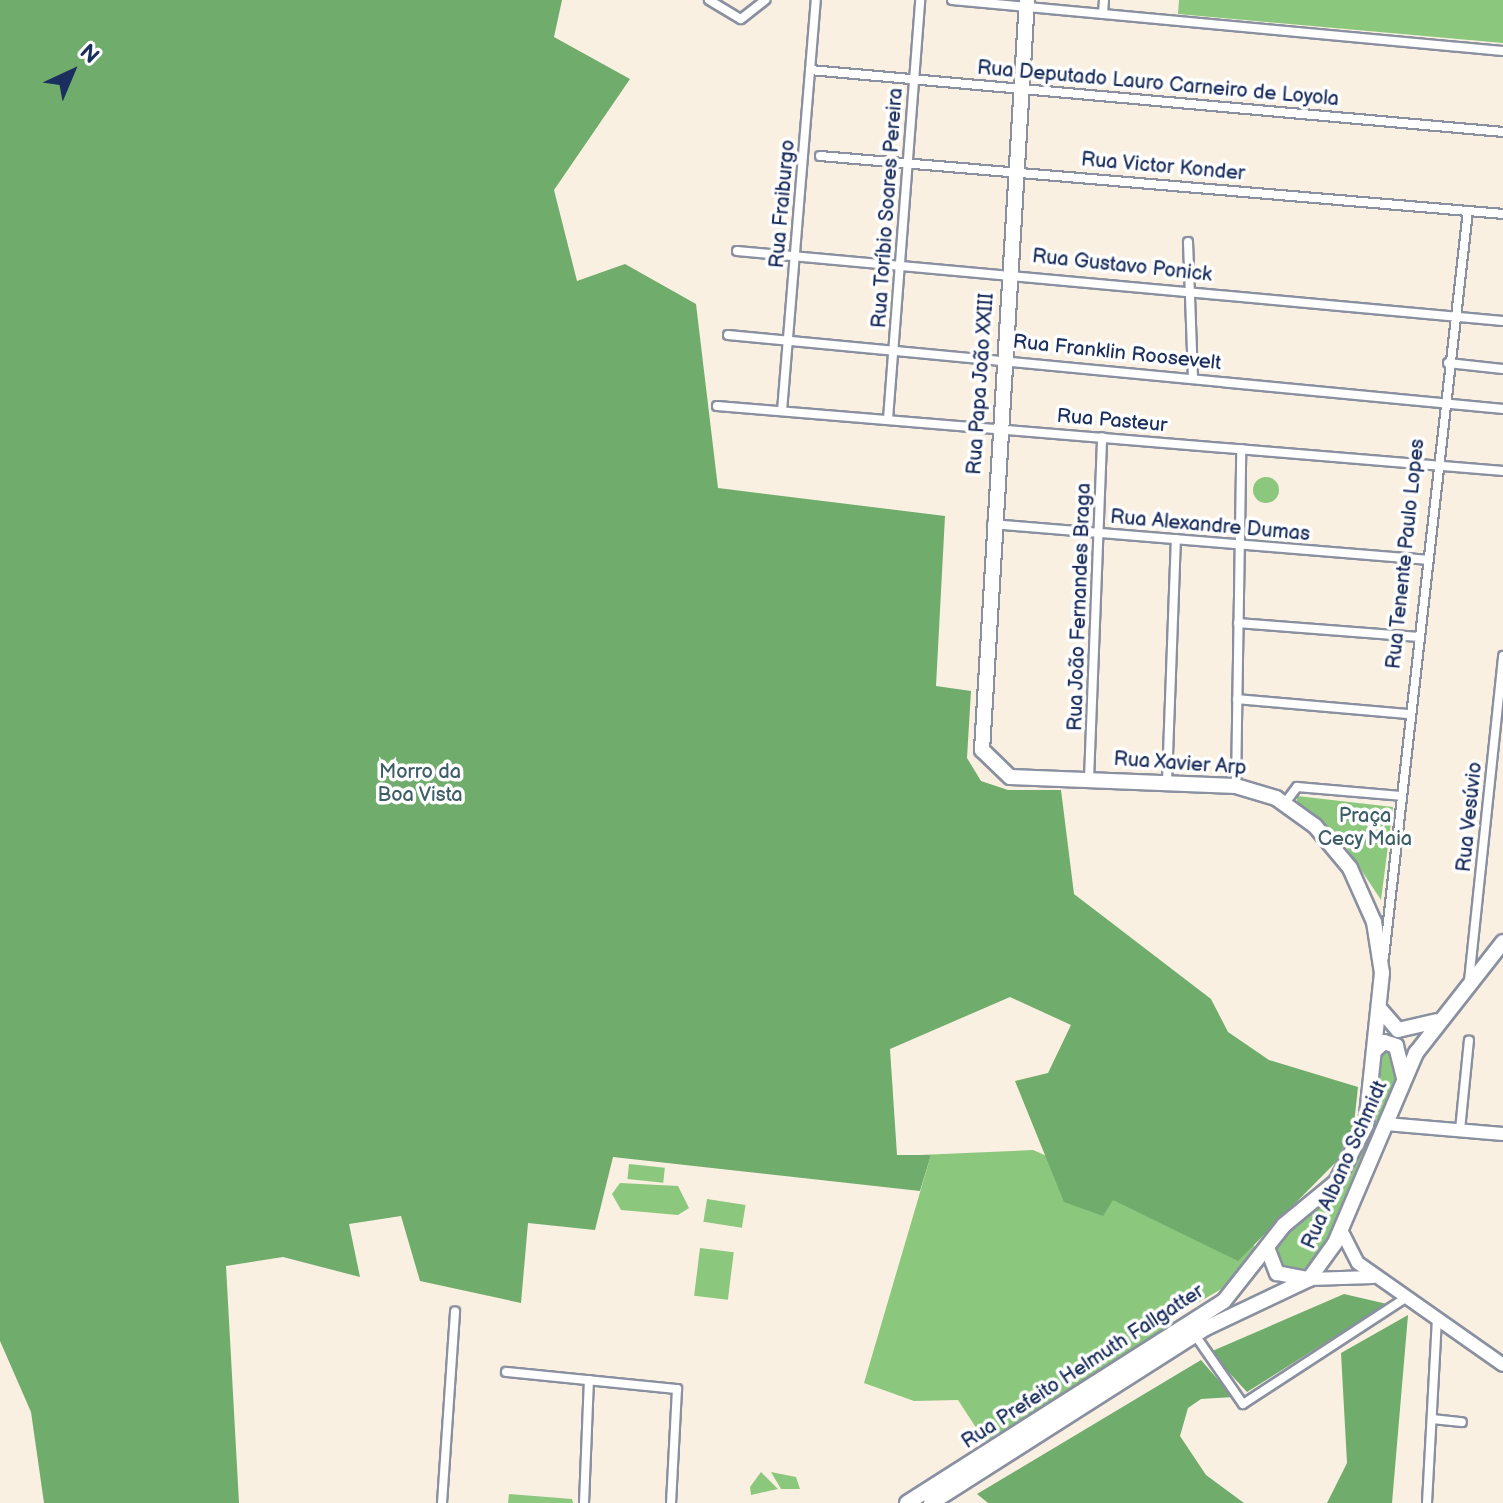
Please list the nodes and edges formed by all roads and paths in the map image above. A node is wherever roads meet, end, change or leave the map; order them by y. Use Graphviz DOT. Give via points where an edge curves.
graph roads {
  1 [pos="709,0"];
  2 [pos="765,0"];
  3 [pos="816,0"];
  4 [pos="920,0"];
  5 [pos="952,0"];
  6 [pos="1104,0"];
  7 [pos="1026,3"];
  8 [pos="1103,14"];
  9 [pos="1503,51"];
  10 [pos="810,70"];
  11 [pos="914,79"];
  12 [pos="1021,87"];
  13 [pos="1503,132"];
  14 [pos="820,156"];
  15 [pos="908,162"];
  16 [pos="1015,169"];
  17 [pos="1468,211"];
  18 [pos="1503,214"];
  19 [pos="1188,242"];
  20 [pos="737,251"];
  21 [pos="795,255"];
  22 [pos="900,263"];
  23 [pos="1008,271"];
  24 [pos="1190,289"];
  25 [pos="1454,316"];
  26 [pos="1503,321"];
  27 [pos="728,335"];
  28 [pos="788,340"];
  29 [pos="894,348"];
  30 [pos="1003,357"];
  31 [pos="1448,363"];
  32 [pos="1503,369"];
  33 [pos="1193,377"];
  34 [pos="1443,403"];
  35 [pos="717,406"];
  36 [pos="1503,409"];
  37 [pos="782,411"];
  38 [pos="888,419"];
  39 [pos="998,427"];
  40 [pos="1102,437"];
  41 [pos="1241,449"];
  42 [pos="1435,466"];
  43 [pos="1503,471"];
  44 [pos="991,524"];
  45 [pos="1098,533"];
  46 [pos="1176,539"];
  47 [pos="1239,545"];
  48 [pos="1426,560"];
  49 [pos="1238,623"];
  50 [pos="1418,637"];
  51 [pos="1503,656"];
  52 [pos="1501,694"];
  53 [pos="1237,699"];
  54 [pos="1409,714"];
  55 [pos="992,766"];
  56 [pos="1089,779"];
  57 [pos="1167,782"];
  58 [pos="1236,786"];
  59 [pos="1401,796"];
  60 [pos="1285,803"];
  61 [pos="1390,901"];
  62 [pos="1368,906"];
  63 [pos="1503,942"];
  64 [pos="1382,973"];
  65 [pos="1469,982"];
  66 [pos="1379,1008"];
  67 [pos="1436,1021"];
  68 [pos="1469,1040"];
  69 [pos="1375,1050"];
  70 [pos="1404,1081"];
  71 [pos="1386,1124"];
  72 [pos="1460,1130"];
  73 [pos="1503,1134"];
  74 [pos="1341,1230"];
  75 [pos="1268,1250"];
  76 [pos="1309,1279"];
  77 [pos="1383,1281"];
  78 [pos="1407,1297"];
  79 [pos="455,1311"];
  80 [pos="1437,1318"];
  81 [pos="1195,1335"];
  82 [pos="1503,1365"];
  83 [pos="506,1372"];
  84 [pos="589,1380"];
  85 [pos="1432,1419"];
  86 [pos="1462,1422"];
  87 [pos="442,1503"];
  88 [pos="584,1503"];
  89 [pos="671,1503"];
  90 [pos="907,1503"];
  91 [pos="931,1503"];
  92 [pos="1427,1503"];
  1 -- 2 [label="street" via="741,19"];
  3 -- 10 [label="street, Rua Fraiburgo"];
  4 -- 11 [label="street, Rua Toríbio Soares Pereira"];
  5 -- 7 [label="street"];
  6 -- 8 [label="street"];
  7 -- 8 [label="street"];
  7 -- 12 [label="main road, Rua Papa João XXIII"];
  8 -- 9 [label="street"];
  10 -- 11 [label="street, Rua Deputado Lauro Carneiro de Loyola"];
  10 -- 21 [label="street, Rua Fraiburgo"];
  11 -- 12 [label="street, Rua Deputado Lauro Carneiro de Loyola"];
  11 -- 15 [label="street, Rua Toríbio Soares Pereira"];
  12 -- 13 [label="street, Rua Deputado Lauro Carneiro de Loyola"];
  12 -- 16 [label="main road, Rua Papa João XXIII"];
  14 -- 15 [label="street, Rua Victor Konder"];
  15 -- 16 [label="street, Rua Victor Konder"];
  15 -- 22 [label="street, Rua Toríbio Soares Pereira"];
  16 -- 17 [label="street, Rua Victor Konder"];
  16 -- 23 [label="main road, Rua Papa João XXIII"];
  17 -- 18 [label="street, Rua Victor Konder"];
  17 -- 25 [label="street, Rua Tenente Paulo Lopes"];
  19 -- 24 [label="street"];
  20 -- 21 [label="street, Rua Gustavo Ponick"];
  21 -- 22 [label="street, Rua Gustavo Ponick"];
  21 -- 28 [label="street, Rua Fraiburgo"];
  22 -- 23 [label="street, Rua Gustavo Ponick"];
  22 -- 29 [label="street, Rua Toríbio Soares Pereira"];
  23 -- 24 [label="street, Rua Gustavo Ponick"];
  23 -- 30 [label="main road, Rua Papa João XXIII"];
  24 -- 25 [label="street, Rua Gustavo Ponick"];
  24 -- 33 [label="street"];
  25 -- 26 [label="street, Rua Gustavo Ponick"];
  25 -- 31 [label="street, Rua Tenente Paulo Lopes"];
  27 -- 28 [label="street, Rua Franklin Roosevelt"];
  28 -- 29 [label="street, Rua Franklin Roosevelt"];
  28 -- 37 [label="street, Rua Fraiburgo"];
  29 -- 30 [label="street, Rua Franklin Roosevelt"];
  29 -- 38 [label="street, Rua Toríbio Soares Pereira"];
  30 -- 33 [label="street, Rua Franklin Roosevelt"];
  30 -- 39 [label="main road, Rua Papa João XXIII"];
  31 -- 32 [label="street"];
  31 -- 34 [label="street, Rua Tenente Paulo Lopes"];
  33 -- 34 [label="street, Rua Franklin Roosevelt"];
  34 -- 36 [label="street, Rua Franklin Roosevelt"];
  34 -- 42 [label="street, Rua Tenente Paulo Lopes"];
  35 -- 37 [label="street, Rua Pasteur"];
  37 -- 38 [label="street, Rua Pasteur"];
  38 -- 39 [label="street, Rua Pasteur"];
  39 -- 40 [label="street, Rua Pasteur"];
  39 -- 44 [label="main road, Rua Papa João XXIII"];
  40 -- 41 [label="street, Rua Pasteur"];
  40 -- 45 [label="street, Rua João Fernandes Braga"];
  41 -- 42 [label="street, Rua Pasteur"];
  41 -- 47 [label="street"];
  42 -- 43 [label="street, Rua Pasteur"];
  42 -- 48 [label="street, Rua Tenente Paulo Lopes"];
  44 -- 45 [label="street, Rua Alexandre Dumas"];
  44 -- 55 [label="main road, Rua Papa João XXIII" via="978,731"];
  45 -- 46 [label="street, Rua Alexandre Dumas"];
  45 -- 56 [label="street, Rua João Fernandes Braga"];
  46 -- 47 [label="street, Rua Alexandre Dumas"];
  46 -- 57 [label="street"];
  47 -- 48 [label="street, Rua Alexandre Dumas"];
  47 -- 49 [label="street"];
  48 -- 50 [label="street, Rua Tenente Paulo Lopes"];
  49 -- 50 [label="street"];
  49 -- 53 [label="street"];
  50 -- 54 [label="street, Rua Tenente Paulo Lopes"];
  51 -- 52 [label="street, Rua Vesúvio"];
  52 -- 65 [label="street, Rua Vesúvio"];
  53 -- 54 [label="street"];
  53 -- 58 [label="street"];
  54 -- 59 [label="street, Rua Tenente Paulo Lopes"];
  55 -- 56 [label="main road, Rua Xavier Arp" via="1019,778"];
  56 -- 57 [label="main road, Rua Xavier Arp"];
  57 -- 58 [label="main road, Rua Xavier Arp"];
  58 -- 60 [label="main road, Rua Xavier Arp"];
  59 -- 60 [label="street" via="1297,787"];
  59 -- 61 [label="street, Rua Tenente Paulo Lopes"];
  60 -- 62 [label="main road" via="1338,851"];
  61 -- 62 [label="street"];
  61 -- 64 [label="street, Rua Tenente Paulo Lopes"];
  62 -- 64 [label="main road"];
  63 -- 65 [label="main road, Rua Albano Schmidt"];
  64 -- 66 [label="main road, Rua Tenente Paulo Lopes"];
  65 -- 67 [label="main road, Rua Albano Schmidt"];
  66 -- 67 [label="main road" via="1398,1030"];
  66 -- 69 [label="main road, Rua Tenente Paulo Lopes"];
  67 -- 70 [label="main road, Rua Albano Schmidt"];
  68 -- 72 [label="street"];
  69 -- 70 [label="main road" via="1384,1042 1396,1046"];
  69 -- 75 [label="main road, Rua Tenente Paulo Lopes" via="1358,1151"];
  70 -- 71 [label="main road, Rua Albano Schmidt"];
  71 -- 72 [label="main road"];
  71 -- 74 [label="main road, Rua Albano Schmidt"];
  72 -- 73 [label="main road"];
  74 -- 76 [label="main road, Rua Albano Schmidt"];
  74 -- 77 [label="main road" via="1351,1256"];
  75 -- 76 [label="main road" via="1277,1273"];
  75 -- 90 [label="main road, Rua Prefeito Helmuth Fallgatter" via="1215,1307"];
  76 -- 77 [label="main road" via="1354,1273"];
  76 -- 81 [label="main road, Rua Albano Schmidt"];
  77 -- 78 [label="main road"];
  78 -- 80 [label="main road"];
  78 -- 81 [label="street" via="1243,1404"];
  79 -- 87 [label="street"];
  80 -- 82 [label="main road"];
  80 -- 85 [label="street"];
  81 -- 91 [label="main road, Rua Albano Schmidt"];
  83 -- 84 [label="street"];
  84 -- 88 [label="street"];
  84 -- 89 [label="street" via="677,1389"];
  85 -- 86 [label="street"];
  85 -- 92 [label="street"];
}
